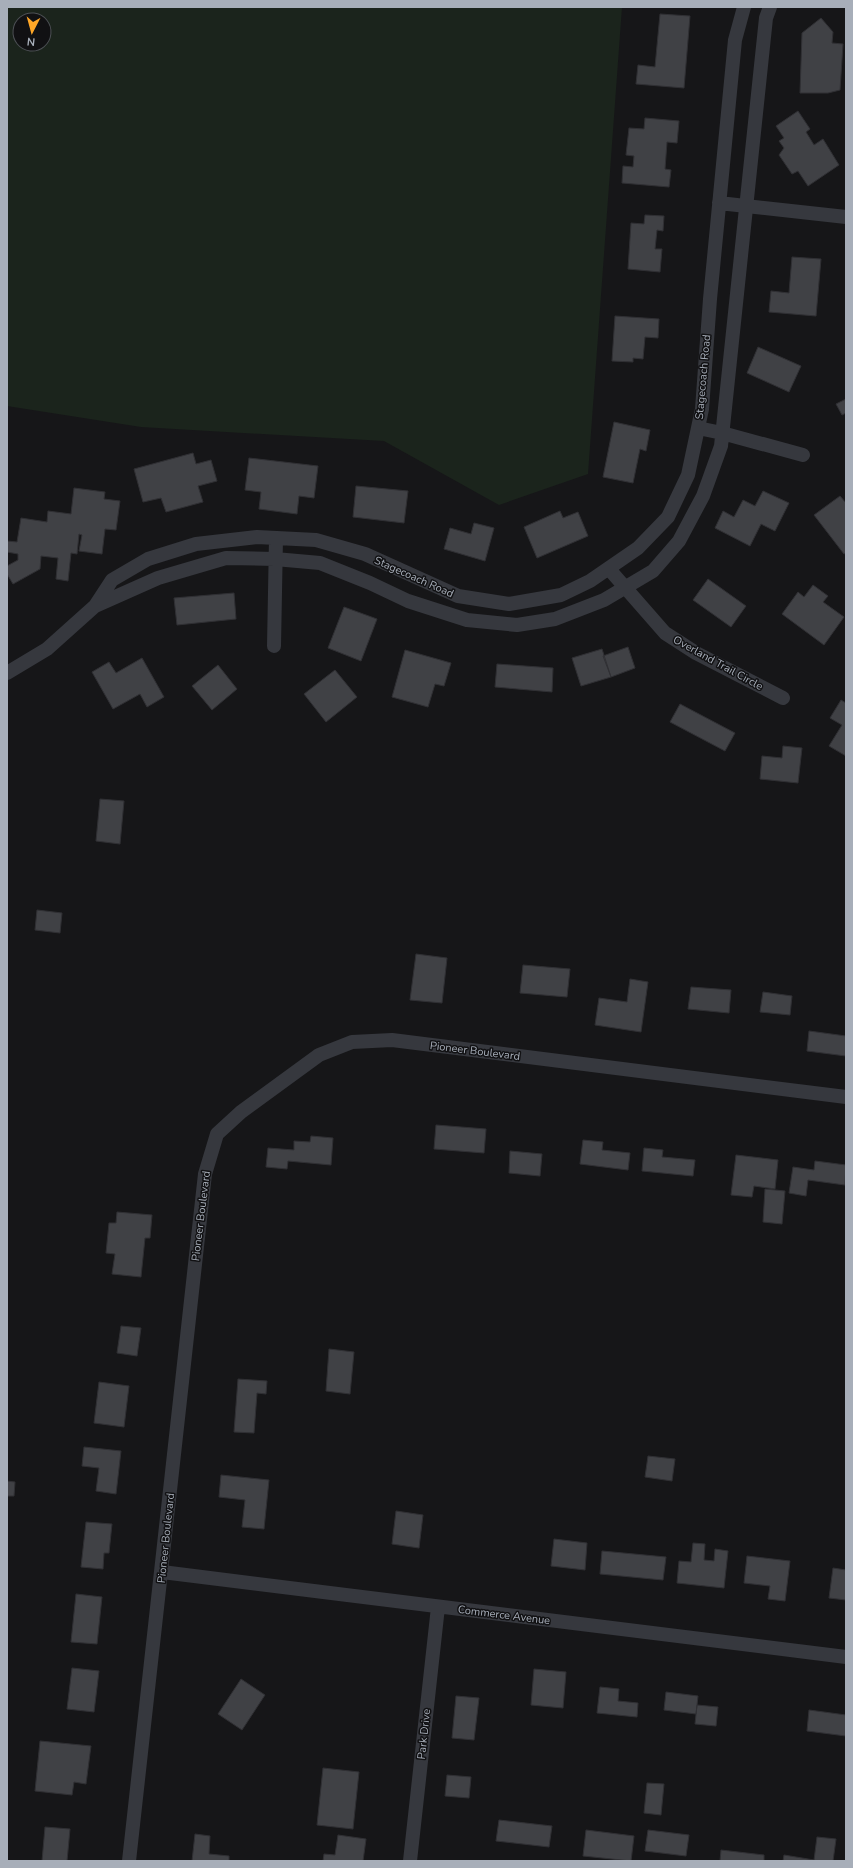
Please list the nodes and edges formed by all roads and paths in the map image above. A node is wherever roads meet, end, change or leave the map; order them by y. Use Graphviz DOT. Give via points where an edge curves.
graph roads {
  1 [pos="744,7"];
  2 [pos="770,7"];
  3 [pos="719,203"];
  4 [pos="746,206"];
  5 [pos="846,217"];
  6 [pos="698,428"];
  7 [pos="722,433"];
  8 [pos="803,455"];
  9 [pos="276,538"];
  10 [pos="275,559"];
  11 [pos="609,568"];
  12 [pos="625,588"];
  13 [pos="95,606"];
  14 [pos="274,646"];
  15 [pos="7,673"];
  16 [pos="783,698"];
  17 [pos="846,1096"];
  18 [pos="162,1572"];
  19 [pos="438,1607"];
  20 [pos="846,1657"];
  21 [pos="129,1861"];
  22 [pos="410,1861"];
  1 -- 3 [label="street, Stagecoach Road" via="735,40"];
  2 -- 4 [label="street, Stagecoach Road" via="766,18"];
  3 -- 4 [label="street"];
  3 -- 6 [label="street, Stagecoach Road" via="702,409"];
  4 -- 5 [label="street"];
  4 -- 7 [label="street, Stagecoach Road"];
  6 -- 7 [label="street"];
  6 -- 11 [label="street, Stagecoach Road" via="688,475 668,517 638,548"];
  7 -- 8 [label="street"];
  7 -- 12 [label="street, Stagecoach Road" via="721,446 703,496 679,541 653,571"];
  9 -- 10 [label="street"];
  9 -- 11 [label="street, Stagecoach Road" via="316,540 365,554 458,596 509,604 561,596"];
  9 -- 13 [label="street, Stagecoach Road" via="257,537 196,544 148,559 112,580"];
  10 -- 12 [label="street, Stagecoach Road" via="320,563 408,601 467,620 517,625 555,619 604,600"];
  10 -- 13 [label="street, Stagecoach Road" via="226,558 158,578"];
  10 -- 14 [label="street"];
  11 -- 12 [label="street, Overland Trail Circle"];
  12 -- 16 [label="street, Overland Trail Circle" via="665,633 696,653"];
  13 -- 15 [label="street, Stagecoach Road" via="47,649"];
  17 -- 18 [label="street, Pioneer Boulevard" via="392,1040 352,1042 319,1055 241,1112 217,1134 205,1174"];
  18 -- 19 [label="street, Commerce Avenue"];
  18 -- 21 [label="street, Pioneer Boulevard"];
  19 -- 20 [label="street, Commerce Avenue"];
  19 -- 22 [label="street, Park Drive"];
}
